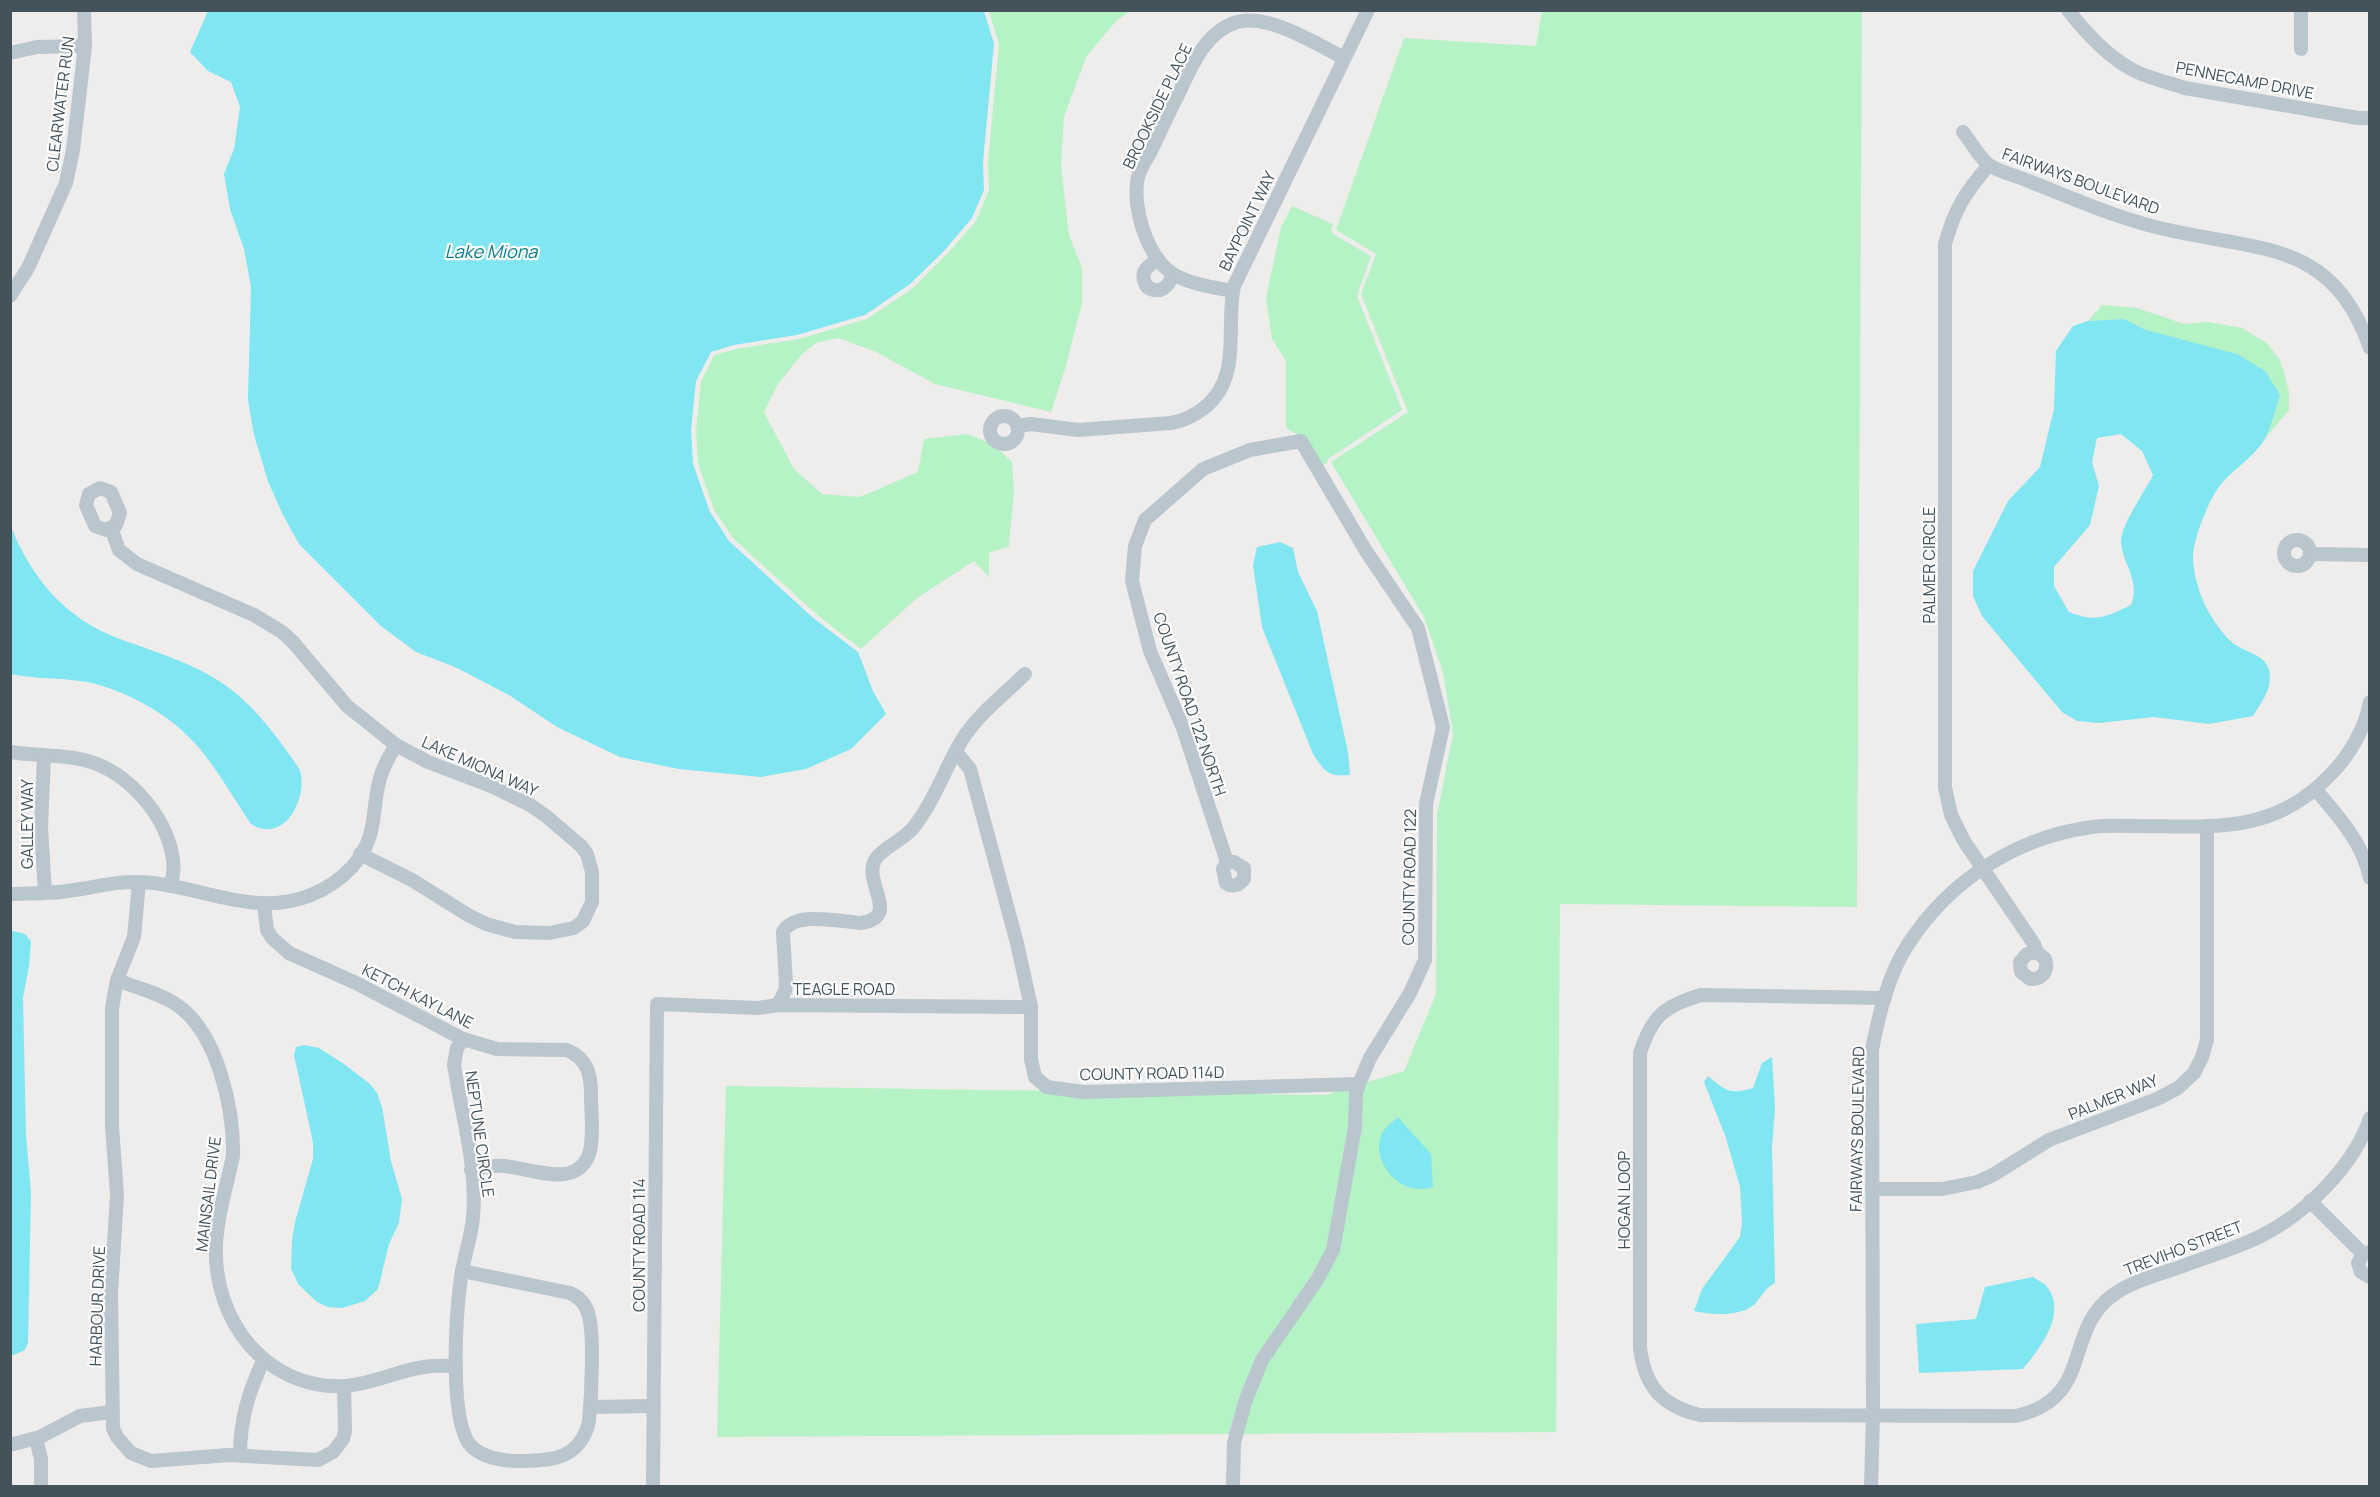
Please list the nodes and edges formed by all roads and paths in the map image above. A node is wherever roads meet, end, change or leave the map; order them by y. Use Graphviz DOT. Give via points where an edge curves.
graph roads {
  1 [pos="84,10"];
  2 [pos="1368,10"];
  3 [pos="2301,10"];
  4 [pos="2070,11"];
  5 [pos="85,46"];
  6 [pos="2301,49"];
  7 [pos="10,52"];
  8 [pos="1344,58"];
  9 [pos="2370,118"];
  10 [pos="1963,132"];
  11 [pos="1989,165"];
  12 [pos="1158,259"];
  13 [pos="1173,274"];
  14 [pos="1233,291"];
  15 [pos="10,296"];
  16 [pos="2370,348"];
  17 [pos="1018,426"];
  18 [pos="1300,441"];
  19 [pos="111,528"];
  20 [pos="2310,554"];
  21 [pos="2370,555"];
  22 [pos="1026,674"];
  23 [pos="2370,702"];
  24 [pos="396,745"];
  25 [pos="10,752"];
  26 [pos="956,752"];
  27 [pos="44,756"];
  28 [pos="2316,790"];
  29 [pos="2207,826"];
  30 [pos="360,854"];
  31 [pos="1227,862"];
  32 [pos="1982,868"];
  33 [pos="2370,878"];
  34 [pos="139,882"];
  35 [pos="171,886"];
  36 [pos="45,892"];
  37 [pos="10,894"];
  38 [pos="264,905"];
  39 [pos="2037,952"];
  40 [pos="117,980"];
  41 [pos="1885,998"];
  42 [pos="657,1004"];
  43 [pos="778,1005"];
  44 [pos="1031,1006"];
  45 [pos="463,1039"];
  46 [pos="1359,1084"];
  47 [pos="2370,1118"];
  48 [pos="471,1170"];
  49 [pos="1872,1188"];
  50 [pos="2310,1201"];
  51 [pos="2366,1253"];
  52 [pos="462,1271"];
  53 [pos="2370,1277"];
  54 [pos="264,1359"];
  55 [pos="456,1366"];
  56 [pos="344,1386"];
  57 [pos="654,1406"];
  58 [pos="591,1407"];
  59 [pos="111,1412"];
  60 [pos="1874,1417"];
  61 [pos="36,1439"];
  62 [pos="10,1445"];
  63 [pos="240,1455"];
  64 [pos="41,1486"];
  65 [pos="653,1486"];
  66 [pos="1233,1486"];
  67 [pos="1871,1486"];
  1 -- 5 [label="street, CLEARWATER RUN"];
  2 -- 8 [label="street, BAYPOINT WAY"];
  3 -- 6 [label="street"];
  4 -- 9 [label="street, PENNECAMP DRIVE" via="2089,36 2130,68 2159,80 2196,90"];
  5 -- 7 [label="street"];
  5 -- 15 [label="street, CLEARWATER RUN" via="66,183 33,257"];
  8 -- 12 [label="street, BROOKSIDE PLACE" via="1275,25 1254,21 1237,22 1211,38 1195,62 1138,177 1137,208 1146,238"];
  8 -- 14 [label="street, BAYPOINT WAY"];
  10 -- 11 [label="street, FAIRWAYS BOULEVARD"];
  11 -- 16 [label="street, FAIRWAYS BOULEVARD" via="2148,225 2294,257 2318,271 2341,292 2360,321"];
  11 -- 32 [label="street, PALMER CIRCLE" via="1965,193 1945,244 1945,787 1951,815"];
  12 -- 13 [label="street, BROOKSIDE PLACE"];
  12 -- 13 [label="street" via="1144,270 1147,286 1155,291 1163,289"];
  13 -- 14 [label="street, BROOKSIDE PLACE" via="1190,282"];
  14 -- 17 [label="street, BAYPOINT WAY" via="1228,374 1213,401 1197,414 1182,421 1125,427 1078,430"];
  18 -- 31 [label="street, COUNTY ROAD 122 NORTH" via="1250,450 1203,469 1145,520 1135,546 1132,581 1150,651 1183,728"];
  18 -- 46 [label="street, COUNTY ROAD 122" via="1418,628 1443,727 1426,804 1425,960"];
  19 -- 24 [label="street, LAKE MIONA WAY" via="119,550 137,564 254,615 282,633 347,706"];
  20 -- 21 [label="street"];
  22 -- 26 [label="street" via="968,730"];
  23 -- 28 [label="street, FAIRWAYS BOULEVARD" via="2355,742"];
  24 -- 30 [label="street" via="379,780 374,822"];
  24 -- 30 [label="street, LAKE MIONA WAY" via="530,805 572,838 591,863 589,912 574,928 562,932 532,934 499,928 468,915"];
  25 -- 27 [label="street"];
  26 -- 43 [label="street" via="917,823 877,857 872,866 880,905 877,917 860,923 799,920 785,927 786,985"];
  26 -- 44 [label="street, COUNTY ROAD 114D" via="970,769"];
  27 -- 35 [label="street" via="87,760 130,786 154,812 169,841 174,869"];
  27 -- 36 [label="street, GALLEY WAY" via="41,827"];
  28 -- 29 [label="street, FAIRWAYS BOULEVARD" via="2290,808 2261,819"];
  28 -- 33 [label="street" via="2349,831"];
  29 -- 32 [label="street, FAIRWAYS BOULEVARD" via="2093,827 2037,840"];
  29 -- 49 [label="street, PALMER WAY" via="2207,1040 2194,1073 2178,1088 2157,1099 2049,1140 1977,1182 1942,1188"];
  30 -- 38 [label="street" via="352,867 320,891 298,900"];
  32 -- 39 [label="street, PALMER CIRCLE"];
  32 -- 41 [label="street, FAIRWAYS BOULEVARD" via="1939,904 1908,944"];
  34 -- 35 [label="street"];
  34 -- 36 [label="street"];
  34 -- 40 [label="street, HARBOUR DRIVE" via="134,938"];
  35 -- 38 [label="street"];
  36 -- 37 [label="street"];
  38 -- 45 [label="street, KETCH KAY LANE" via="267,930 289,953 356,982"];
  40 -- 54 [label="street, MAINSAIL DRIVE" via="164,998 184,1011 202,1032 214,1057 228,1104 233,1142 216,1245 218,1282 234,1325"];
  40 -- 59 [label="street, HARBOUR DRIVE" via="112,1018 112,1126 117,1195 111,1293"];
  41 -- 49 [label="street, FAIRWAYS BOULEVARD" via="1872,1050"];
  41 -- 60 [label="street, HOGAN LOOP" via="1701,995 1678,1002 1659,1015 1647,1031 1640,1053 1640,1348 1642,1368 1652,1387 1680,1410 1700,1415"];
  42 -- 43 [label="street, TEAGLE ROAD" via="758,1008"];
  42 -- 57 [label="street, COUNTY ROAD 114"];
  43 -- 44 [label="street, TEAGLE ROAD"];
  44 -- 46 [label="street, COUNTY ROAD 114D" via="1033,1071 1042,1084 1057,1089 1084,1092"];
  45 -- 48 [label="street, NEPTUNE CIRCLE" via="454,1064"];
  45 -- 48 [label="street, KETCH KAY LANE" via="497,1049 567,1050 584,1061 591,1078 591,1144 584,1163 575,1170 556,1175 501,1166"];
  46 -- 66 [label="street, COUNTY ROAD 122" via="1333,1250 1262,1360 1234,1443"];
  47 -- 50 [label="street, TREVIHO STREET" via="2352,1156"];
  48 -- 52 [label="street, NEPTUNE CIRCLE" via="473,1218"];
  49 -- 60 [label="street, FAIRWAYS BOULEVARD"];
  50 -- 51 [label="street"];
  50 -- 60 [label="street, TREVIHO STREET" via="2259,1237 2128,1287 2103,1302 2093,1315 2065,1387 2043,1407 2016,1416"];
  51 -- 53 [label="street" via="2358,1263 2364,1275"];
  52 -- 55 [label="street, NEPTUNE CIRCLE"];
  52 -- 58 [label="street, NEPTUNE CIRCLE" via="570,1293 584,1303 591,1324"];
  54 -- 56 [label="street, MAINSAIL DRIVE" via="291,1376"];
  54 -- 63 [label="street" via="247,1397"];
  55 -- 56 [label="street, MAINSAIL DRIVE" via="426,1366"];
  55 -- 58 [label="street, NEPTUNE CIRCLE" via="465,1438 488,1456 545,1460 565,1455 581,1442"];
  56 -- 63 [label="street, HARBOUR DRIVE" via="345,1431 327,1457 304,1461"];
  57 -- 58 [label="street"];
  57 -- 65 [label="street, COUNTY ROAD 114"];
  59 -- 61 [label="street" via="80,1416"];
  59 -- 63 [label="street, HARBOUR DRIVE" via="117,1437 141,1458 159,1461"];
  60 -- 67 [label="street, FAIRWAYS BOULEVARD"];
  61 -- 62 [label="street"];
  61 -- 64 [label="street"];
}
